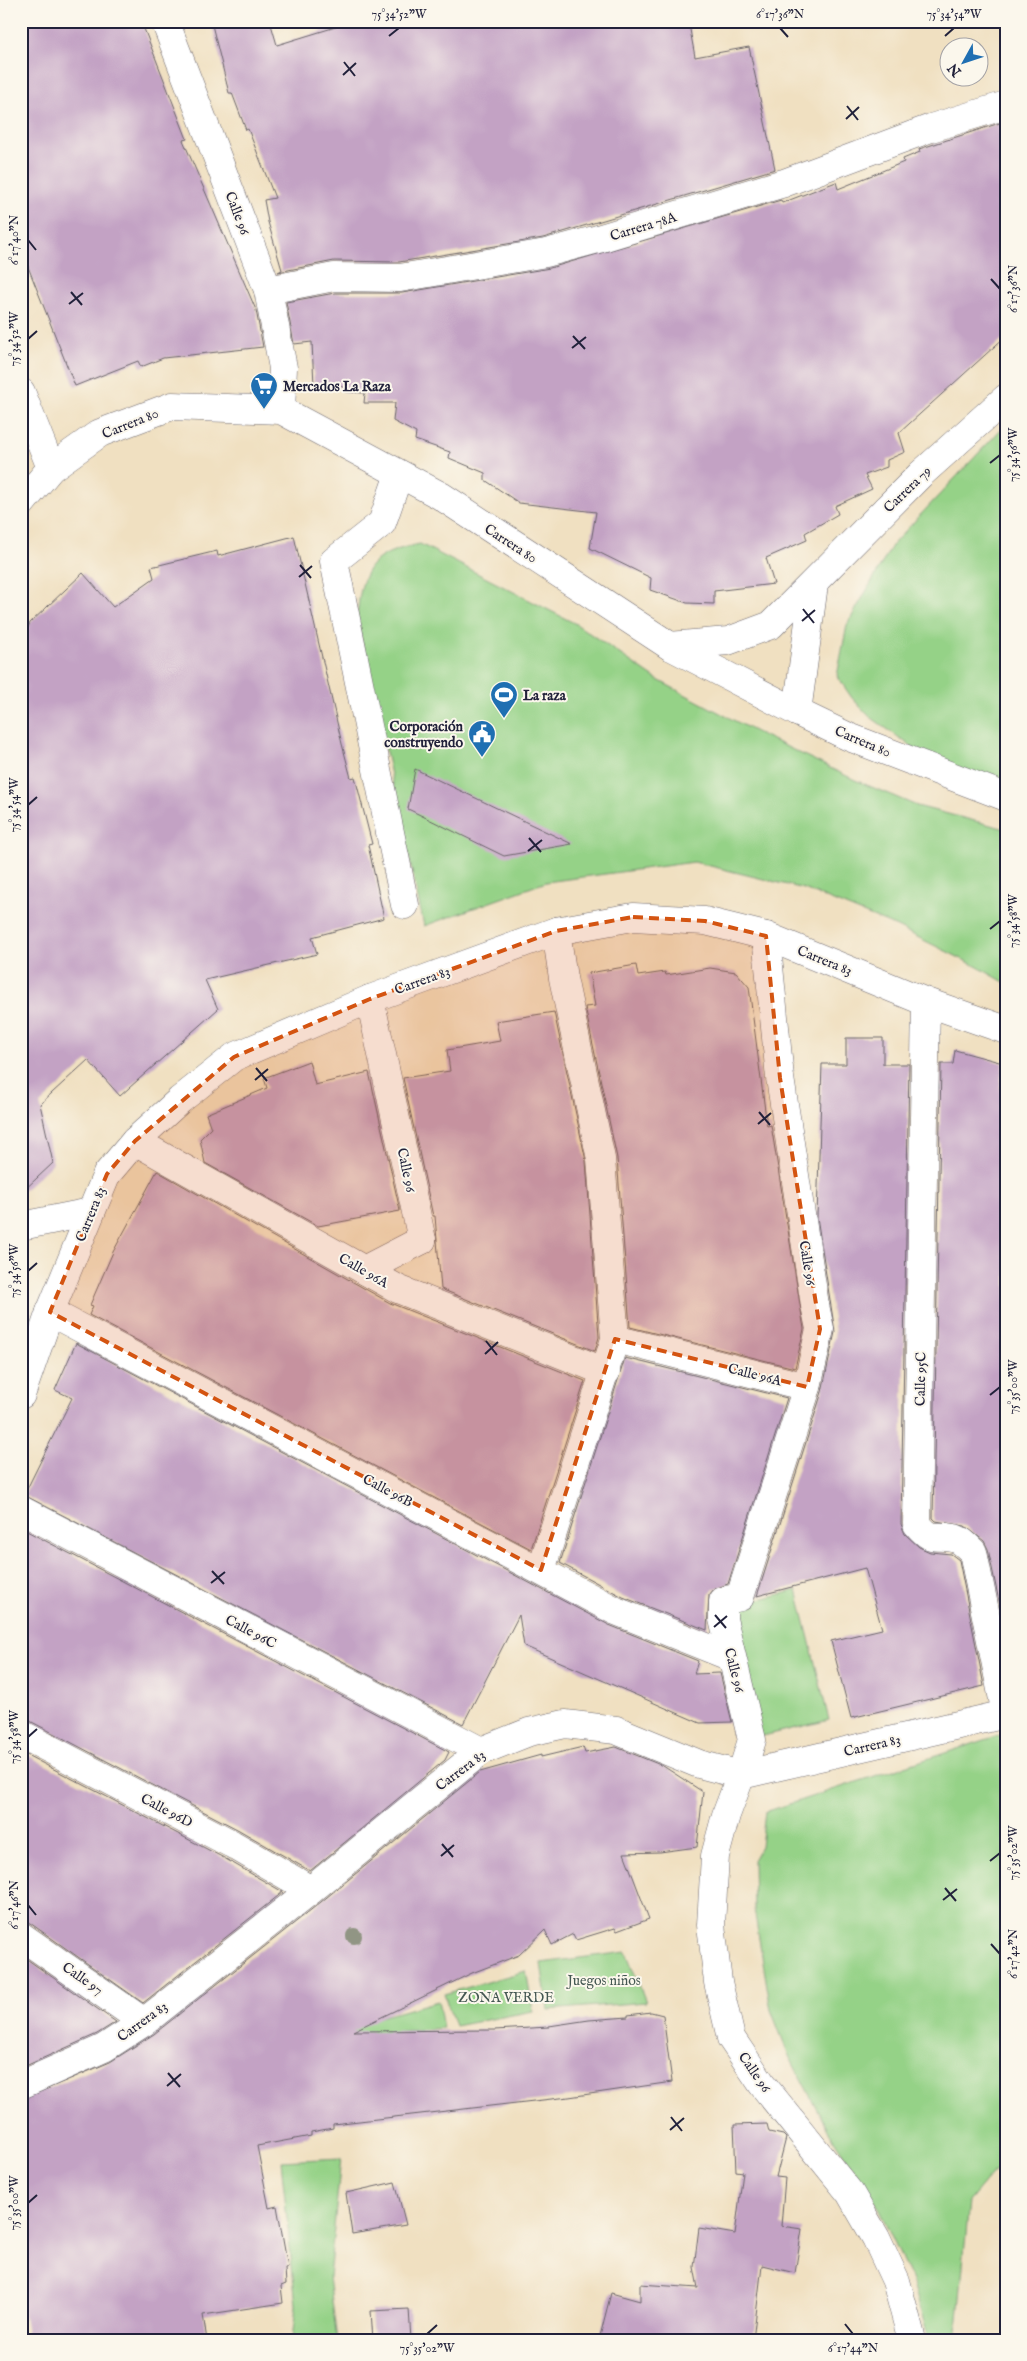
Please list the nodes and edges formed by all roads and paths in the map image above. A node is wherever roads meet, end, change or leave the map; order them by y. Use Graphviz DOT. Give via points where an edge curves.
graph roads {
  1 [pos="165,21"];
  2 [pos="1006,105"];
  3 [pos="268,290"];
  4 [pos="21,392"];
  5 [pos="1006,398"];
  6 [pos="281,410"];
  7 [pos="52,468"];
  8 [pos="399,474"];
  9 [pos="21,504"];
  10 [pos="814,584"];
  11 [pos="670,646"];
  12 [pos="797,712"];
  13 [pos="1006,797"];
  14 [pos="405,904"];
  15 [pos="556,931"];
  16 [pos="766,936"];
  17 [pos="370,999"];
  18 [pos="926,1002"];
  19 [pos="1006,1030"];
  20 [pos="135,1141"];
  21 [pos="91,1212"];
  22 [pos="21,1226"];
  23 [pos="364,1270"];
  24 [pos="50,1312"];
  25 [pos="615,1339"];
  26 [pos="606,1372"];
  27 [pos="807,1387"];
  28 [pos="21,1395"];
  29 [pos="21,1510"];
  30 [pos="541,1570"];
  31 [pos="998,1629"];
  32 [pos="731,1657"];
  33 [pos="1006,1714"];
  34 [pos="21,1734"];
  35 [pos="481,1751"];
  36 [pos="741,1775"];
  37 [pos="311,1890"];
  38 [pos="21,1936"];
  39 [pos="144,2022"];
  40 [pos="21,2085"];
  41 [pos="912,2340"];
  1 -- 3 [label="street, Calle 96"];
  2 -- 3 [label="street, Carrera 78A" via="931,128 784,183 546,253 400,278 334,277"];
  3 -- 6 [label="street, Calle 96" via="283,368"];
  4 -- 7 [label="street"];
  5 -- 10 [label="street, Carrera 79" via="921,474"];
  6 -- 7 [label="street, Carrera 80" via="172,406 100,433"];
  6 -- 8 [label="street, Carrera 80"];
  7 -- 9 [label="street, Carrera 80"];
  8 -- 11 [label="street, Carrera 80" via="441,496"];
  8 -- 14 [label="street" via="382,523 334,561"];
  10 -- 11 [label="street, Carrera 79" via="771,625 728,642"];
  10 -- 12 [label="street"];
  11 -- 12 [label="street, Carrera 80"];
  12 -- 13 [label="street, Carrera 80" via="849,736"];
  15 -- 16 [label="street, Carrera 83" via="633,917 706,921"];
  15 -- 17 [label="street, Carrera 83"];
  15 -- 25 [label="street" via="601,1159"];
  16 -- 18 [label="street, Carrera 83"];
  16 -- 27 [label="street, Calle 96" via="780,1078 820,1328"];
  17 -- 20 [label="street, Carrera 83" via="234,1057"];
  17 -- 23 [label="street, Calle 96" via="422,1240"];
  18 -- 19 [label="street, Carrera 83"];
  18 -- 31 [label="street, Calle 95C" via="917,1524 926,1534 938,1539 954,1538 973,1552"];
  20 -- 21 [label="street, Carrera 83" via="107,1174"];
  20 -- 23 [label="street, Calle 96A"];
  21 -- 22 [label="street"];
  21 -- 24 [label="street, Carrera 83"];
  23 -- 26 [label="street, Calle 96A" via="398,1289"];
  24 -- 28 [label="street, Carrera 83"];
  24 -- 30 [label="street, Calle 96B"];
  25 -- 26 [label="street"];
  25 -- 27 [label="street, Calle 96A"];
  26 -- 30 [label="street"];
  27 -- 32 [label="street, Calle 96" via="740,1597 723,1601 723,1619"];
  29 -- 35 [label="street, Calle 96C"];
  30 -- 32 [label="street, Calle 96B" via="616,1611"];
  31 -- 33 [label="street, Calle 95C"];
  32 -- 36 [label="street, Calle 96" via="752,1740"];
  33 -- 36 [label="street, Carrera 83"];
  34 -- 37 [label="street, Calle 96D" via="232,1844"];
  35 -- 36 [label="street, Carrera 83" via="529,1732 565,1724 616,1730 700,1764"];
  35 -- 37 [label="street, Carrera 83"];
  36 -- 41 [label="street, Calle 96" via="715,1856 711,1925 718,1982 731,2038 762,2084 850,2193 896,2281"];
  37 -- 39 [label="street, Carrera 83"];
  38 -- 39 [label="street, Calle 97"];
  39 -- 40 [label="street, Carrera 83" via="104,2048"];
}
